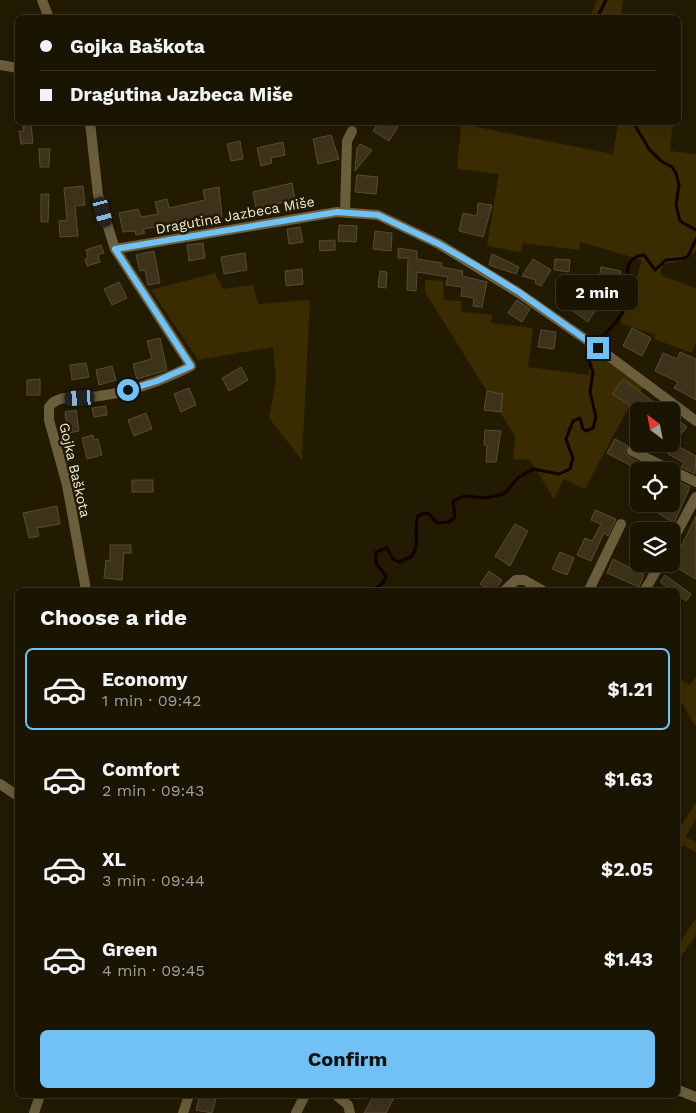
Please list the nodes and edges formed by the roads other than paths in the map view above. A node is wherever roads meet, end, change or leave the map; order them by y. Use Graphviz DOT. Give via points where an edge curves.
graph roads {
  1 [pos="42,0"];
  2 [pos="48,15"];
  3 [pos="0,65"];
  4 [pos="15,68"];
  5 [pos="90,125"];
  6 [pos="352,131"];
  7 [pos="345,212"];
  8 [pos="115,249"];
  9 [pos="696,421"];
  10 [pos="634,452"];
  11 [pos="696,482"];
  12 [pos="696,497"];
  13 [pos="621,524"];
  14 [pos="680,526"];
  15 [pos="655,572"];
  16 [pos="86,588"];
  17 [pos="507,588"];
  18 [pos="538,588"];
  19 [pos="590,588"];
  20 [pos="646,588"];
  21 [pos="0,784"];
  22 [pos="15,794"];
  23 [pos="680,1091"];
  24 [pos="696,1097"];
  25 [pos="39,1098"];
  26 [pos="188,1098"];
  27 [pos="304,1098"];
  28 [pos="340,1098"];
  29 [pos="34,1113"];
  30 [pos="183,1113"];
  31 [pos="296,1113"];
  32 [pos="350,1113"];
  1 -- 2 [label="street"];
  3 -- 4 [label="street"];
  5 -- 8 [label="street" via="98,194"];
  6 -- 7 [label="street" via="347,142"];
  7 -- 8 [label="street, Dragutina Jazbeca Miše"];
  7 -- 9 [label="street, Dragutina Jazbeca Miše" via="378,215 396,222 477,266 519,292"];
  8 -- 16 [label="street, Gojka Baškota" via="191,366 128,390 59,399 49,407 49,420 67,485"];
  10 -- 11 [label="street"];
  12 -- 14 [label="street"];
  13 -- 19 [label="street"];
  15 -- 20 [label="street"];
  17 -- 18 [label="street" via="516,580 524,580"];
  21 -- 22 [label="street"];
  23 -- 24 [label="street"];
  25 -- 29 [label="street"];
  26 -- 30 [label="street"];
  27 -- 31 [label="street"];
  28 -- 32 [label="street" via="348,1105"];
}
